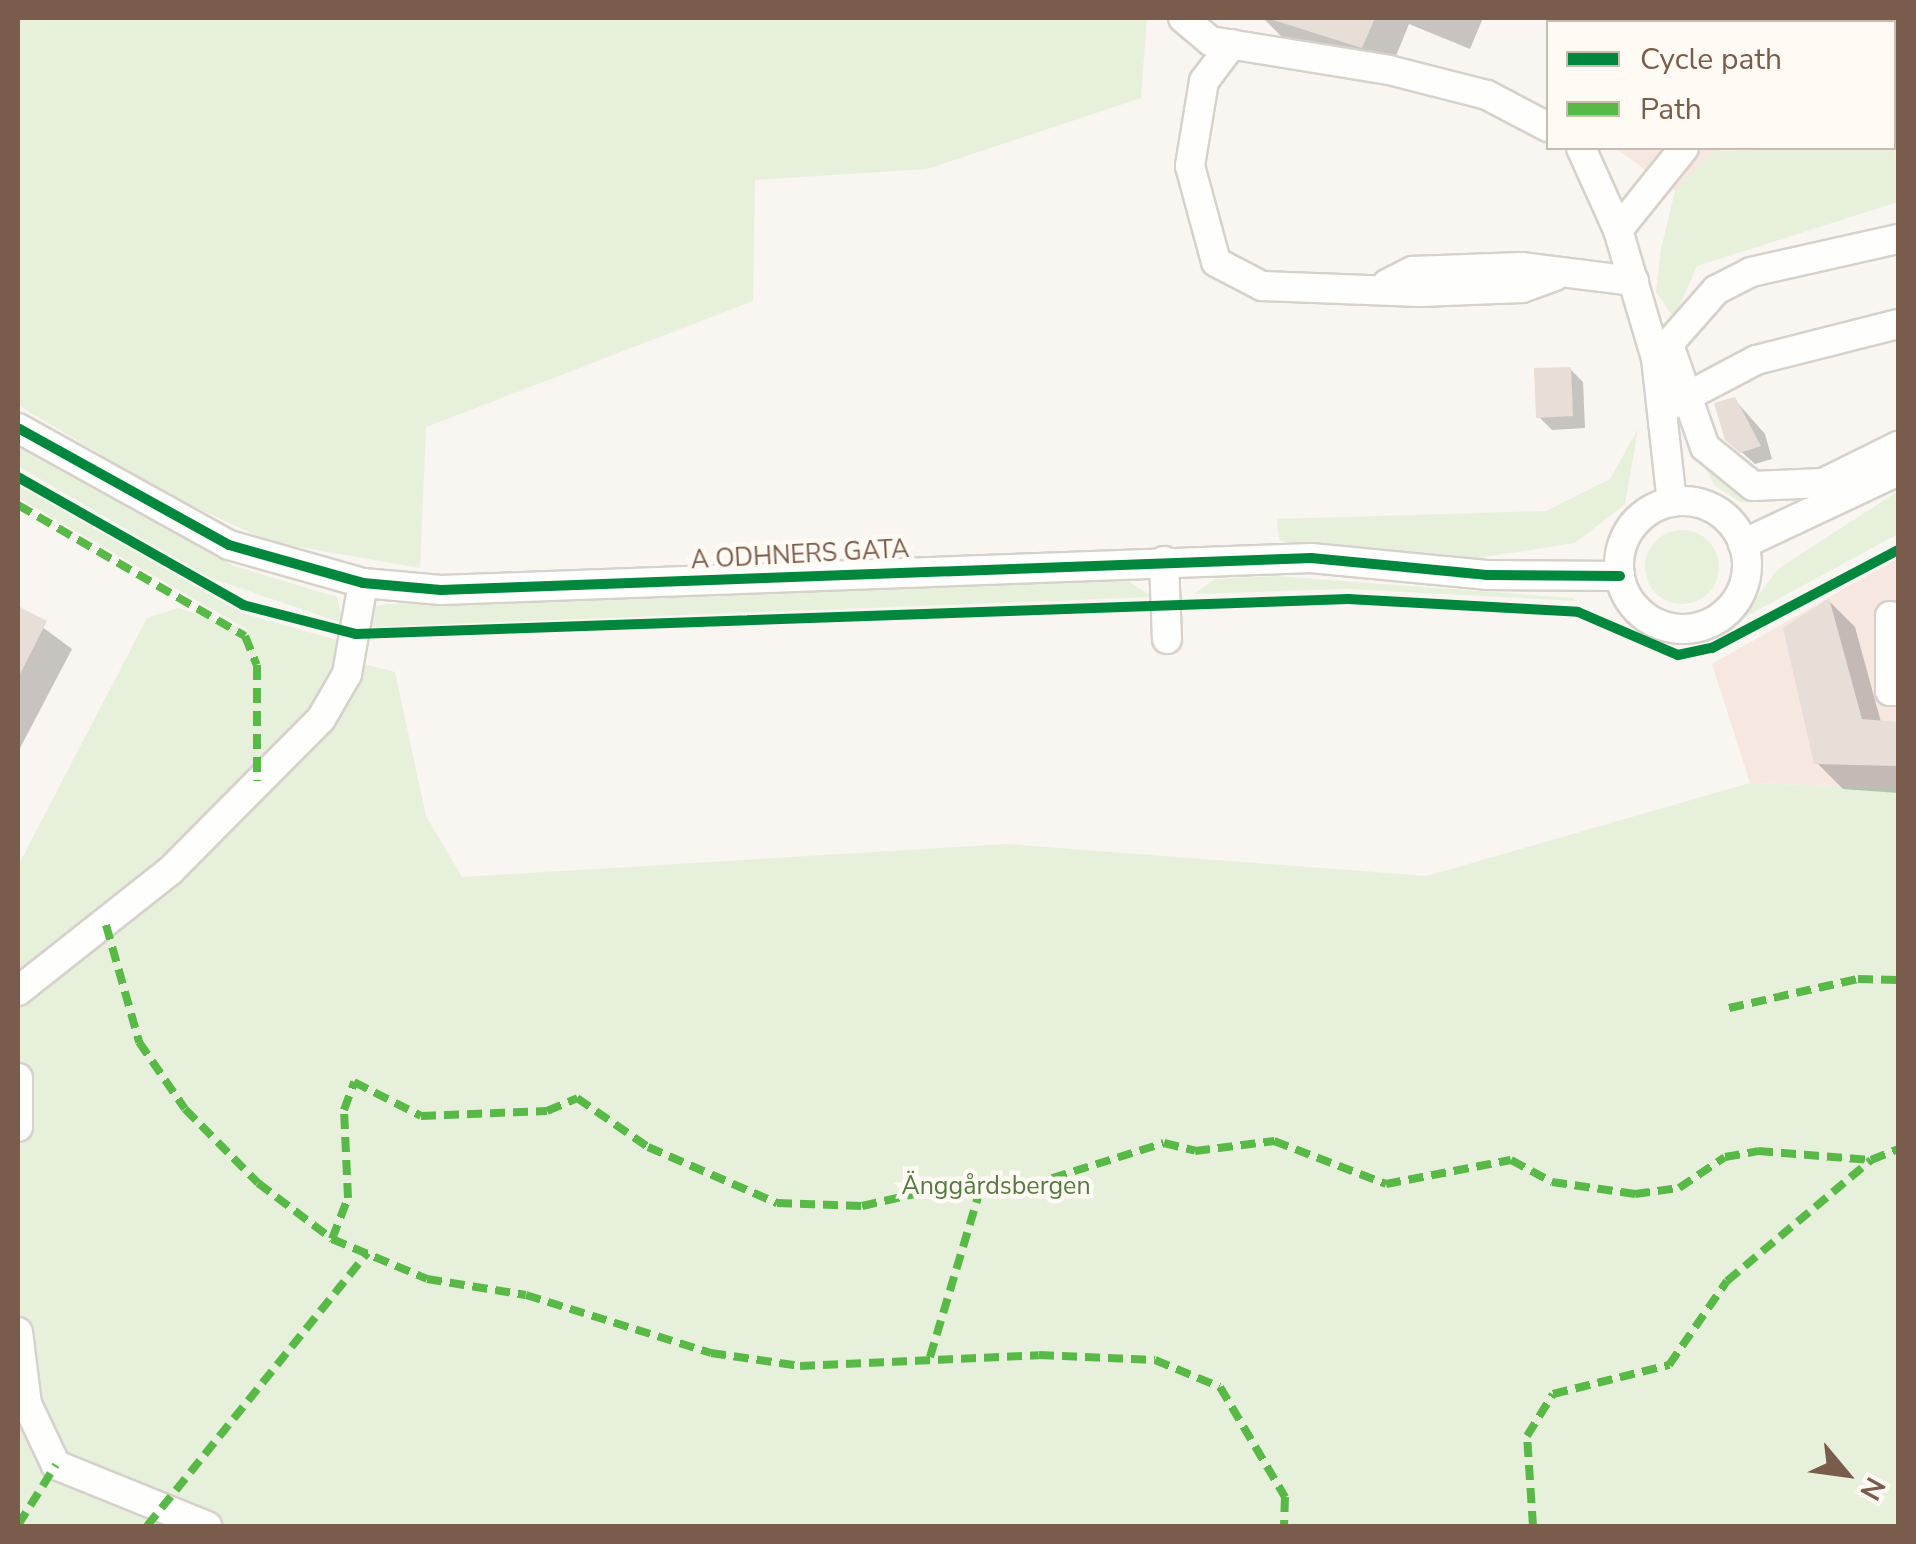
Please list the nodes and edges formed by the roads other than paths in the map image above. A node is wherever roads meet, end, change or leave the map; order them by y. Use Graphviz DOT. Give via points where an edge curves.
graph roads {
  1 [pos="1184,18"];
  2 [pos="1232,44"];
  3 [pos="1546,126"];
  4 [pos="1682,150"];
  5 [pos="1579,152"];
  6 [pos="1618,230"];
  7 [pos="1898,239"];
  8 [pos="1634,281"];
  9 [pos="1898,324"];
  10 [pos="1662,351"];
  11 [pos="1676,404"];
  12 [pos="18,428"];
  13 [pos="1898,446"];
  14 [pos="1898,471"];
  15 [pos="1672,502"];
  16 [pos="1744,544"];
  17 [pos="1164,561"];
  18 [pos="1620,576"];
  19 [pos="362,583"];
  20 [pos="1890,616"];
  21 [pos="1167,638"];
  22 [pos="1898,692"];
  23 [pos="18,991"];
  24 [pos="18,1078"];
  25 [pos="18,1127"];
  26 [pos="18,1332"];
  27 [pos="207,1526"];
  1 -- 2 [label="street" via="1187,30"];
  2 -- 3 [label="street" via="1470,91"];
  2 -- 8 [label="street" via="1204,81 1191,152 1216,262 1262,286 1387,284 1412,271 1521,268"];
  4 -- 6 [label="street"];
  5 -- 6 [label="street"];
  6 -- 8 [label="street"];
  7 -- 10 [label="street" via="1751,272 1716,290"];
  8 -- 10 [label="street"];
  9 -- 11 [label="street" via="1756,360"];
  10 -- 11 [label="street"];
  11 -- 13 [label="street" via="1719,465 1763,488 1823,483"];
  11 -- 15 [label="street"];
  12 -- 19 [label="street, A ODHNERS GATA" via="229,545"];
  14 -- 16 [label="street"];
  15 -- 16 [label="street" via="1716,510"];
  15 -- 18 [label="street" via="1635,522"];
  16 -- 18 [label="street" via="1741,592 1720,616 1690,628 1644,616"];
  17 -- 18 [label="street, A ODHNERS GATA" via="1311,558 1486,576"];
  17 -- 19 [label="street, A ODHNERS GATA" via="441,590"];
  17 -- 21 [label="street"];
  19 -- 23 [label="street" via="347,674 321,719 170,871"];
  20 -- 22 [label="street" via="1890,690"];
  24 -- 25 [label="street"];
  26 -- 27 [label="street" via="27,1404 56,1465 76,1481"];
}
